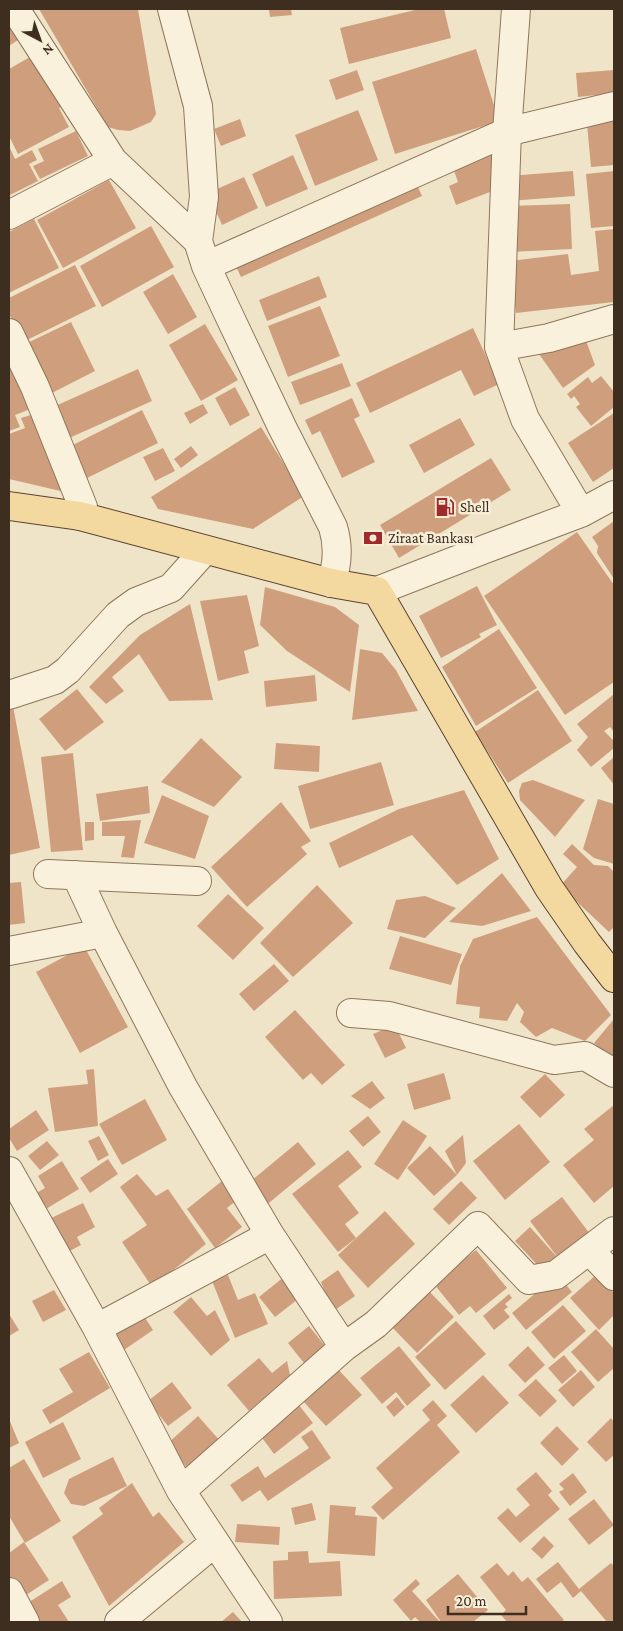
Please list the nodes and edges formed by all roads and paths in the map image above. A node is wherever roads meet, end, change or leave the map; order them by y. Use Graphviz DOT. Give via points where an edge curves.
graph roads {
  1 [pos="15,9"];
  2 [pos="172,9"];
  3 [pos="516,9"];
  4 [pos="614,106"];
  5 [pos="507,132"];
  6 [pos="113,161"];
  7 [pos="9,215"];
  8 [pos="202,254"];
  9 [pos="614,319"];
  10 [pos="9,333"];
  11 [pos="498,348"];
  12 [pos="614,495"];
  13 [pos="9,506"];
  14 [pos="581,513"];
  15 [pos="80,516"];
  16 [pos="205,550"];
  17 [pos="331,584"];
  18 [pos="377,592"];
  19 [pos="9,695"];
  20 [pos="48,874"];
  21 [pos="76,875"];
  22 [pos="197,882"];
  23 [pos="104,933"];
  24 [pos="9,951"];
  25 [pos="614,978"];
  26 [pos="351,1013"];
  27 [pos="614,1073"];
  28 [pos="9,1171"];
  29 [pos="614,1232"];
  30 [pos="270,1235"];
  31 [pos="589,1250"];
  32 [pos="614,1276"];
  33 [pos="96,1328"];
  34 [pos="344,1347"];
  35 [pos="181,1491"];
  36 [pos="214,1543"];
  37 [pos="9,1592"];
  38 [pos="24,1622"];
  39 [pos="119,1622"];
  40 [pos="268,1622"];
  1 -- 6 [label="street"];
  2 -- 8 [label="street" via="198,106 204,197"];
  3 -- 5 [label="street"];
  4 -- 5 [label="street"];
  5 -- 8 [label="street"];
  5 -- 11 [label="street"];
  6 -- 7 [label="street"];
  6 -- 8 [label="street"];
  8 -- 17 [label="street" via="282,427 333,527 338,554"];
  9 -- 11 [label="street" via="549,338"];
  10 -- 15 [label="street" via="35,387 83,507"];
  11 -- 14 [label="street" via="525,419"];
  12 -- 14 [label="street"];
  13 -- 15 [label="main road"];
  14 -- 18 [label="street"];
  15 -- 16 [label="main road"];
  16 -- 17 [label="main road"];
  16 -- 19 [label="street" via="170,588 136,602 118,615 55,680"];
  17 -- 18 [label="main road"];
  18 -- 25 [label="main road" via="549,888"];
  20 -- 21 [label="street"];
  21 -- 22 [label="street"];
  21 -- 23 [label="street"];
  23 -- 24 [label="street"];
  23 -- 30 [label="street" via="183,1087"];
  26 -- 27 [label="street" via="389,1016 554,1060 585,1056"];
  28 -- 33 [label="street"];
  29 -- 31 [label="street"];
  30 -- 33 [label="street"];
  30 -- 34 [label="street"];
  31 -- 32 [label="street"];
  31 -- 34 [label="street" via="556,1275 529,1280 478,1226 376,1324"];
  33 -- 35 [label="street"];
  34 -- 35 [label="street"];
  35 -- 36 [label="street"];
  36 -- 39 [label="street"];
  36 -- 40 [label="street"];
  37 -- 38 [label="street"];
}
